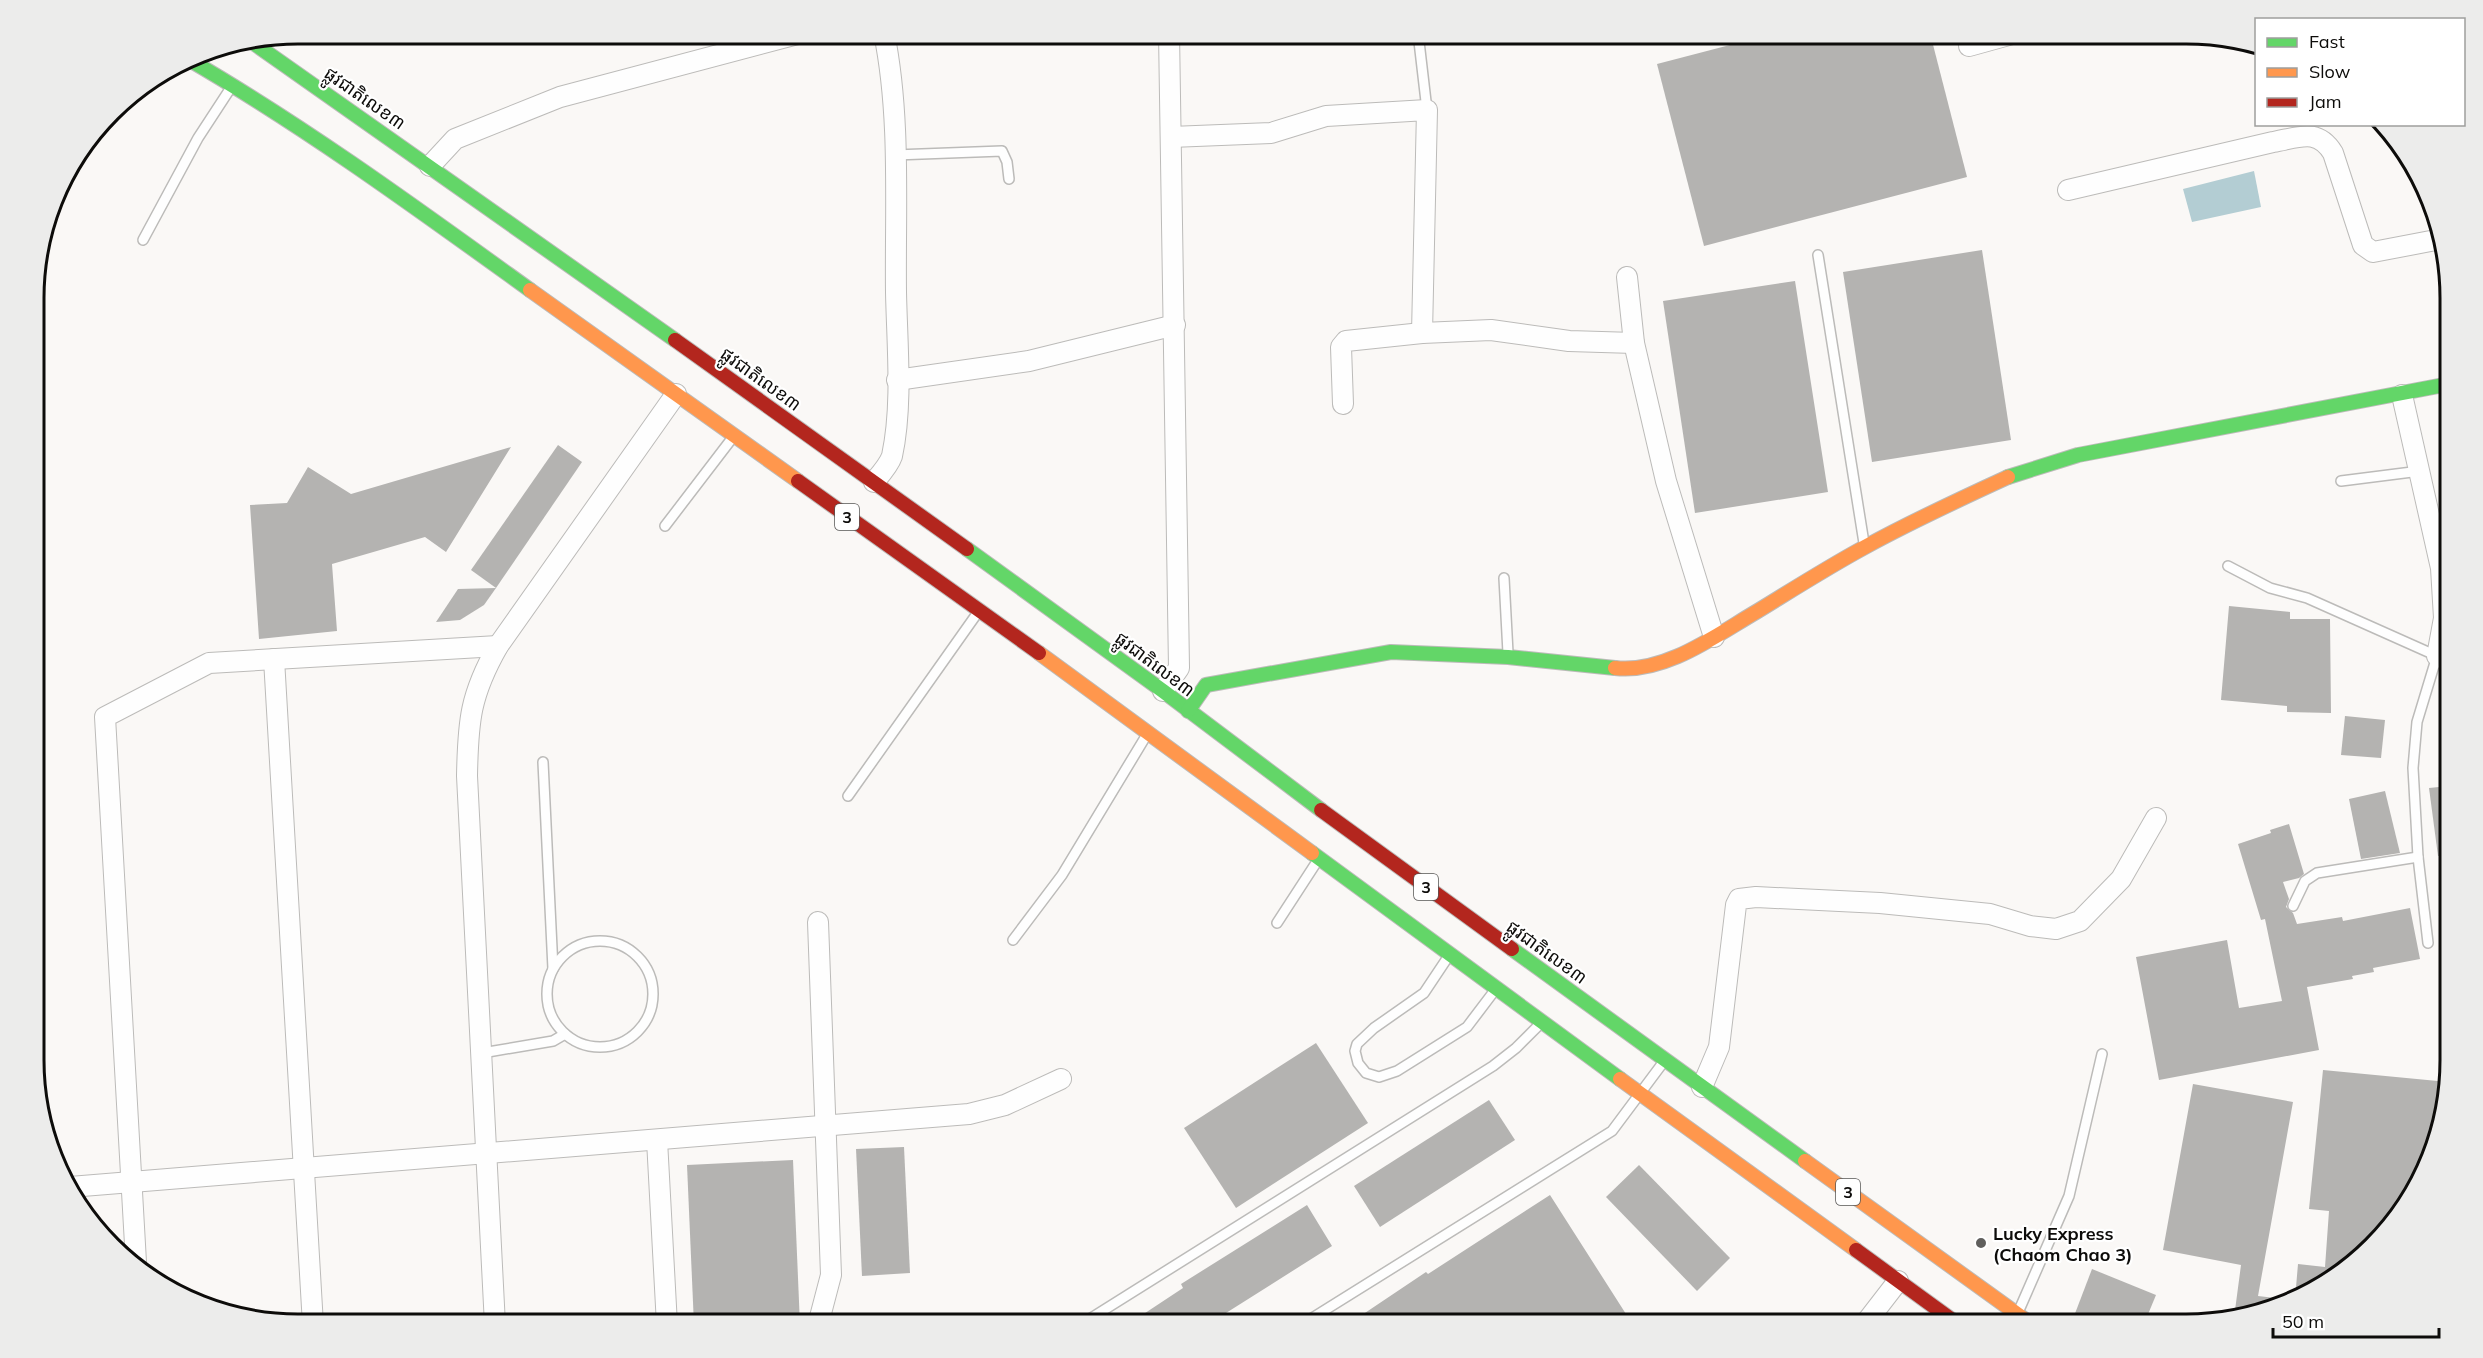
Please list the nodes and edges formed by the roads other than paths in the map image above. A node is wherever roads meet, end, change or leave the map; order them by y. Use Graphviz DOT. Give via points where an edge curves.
graph roads {
  1 [pos="760,44"];
  2 [pos="886,44"];
  3 [pos="1169,44"];
  4 [pos="1419,44"];
  5 [pos="1976,44"];
  6 [pos="262,46"];
  7 [pos="1969,46"];
  8 [pos="198,64"];
  9 [pos="233,85"];
  10 [pos="1427,110"];
  11 [pos="1171,137"];
  12 [pos="895,155"];
  13 [pos="430,166"];
  14 [pos="1009,179"];
  15 [pos="2068,190"];
  16 [pos="143,240"];
  17 [pos="2433,241"];
  18 [pos="1818,255"];
  19 [pos="1627,277"];
  20 [pos="1175,325"];
  21 [pos="1422,333"];
  22 [pos="1634,343"];
  23 [pos="897,380"];
  24 [pos="2440,386"];
  25 [pos="676,394"];
  26 [pos="2402,394"];
  27 [pos="1343,404"];
  28 [pos="734,437"];
  29 [pos="2420,471"];
  30 [pos="2341,481"];
  31 [pos="874,483"];
  32 [pos="665,526"];
  33 [pos="1865,547"];
  34 [pos="2440,563"];
  35 [pos="2228,566"];
  36 [pos="1504,578"];
  37 [pos="979,610"];
  38 [pos="1714,637"];
  39 [pos="498,646"];
  40 [pos="1508,657"];
  41 [pos="2440,657"];
  42 [pos="274,659"];
  43 [pos="2440,665"];
  44 [pos="1179,668"];
  45 [pos="1206,685"];
  46 [pos="1163,691"];
  47 [pos="1188,711"];
  48 [pos="1148,731"];
  49 [pos="543,762"];
  50 [pos="848,796"];
  51 [pos="2156,818"];
  52 [pos="2418,857"];
  53 [pos="1319,859"];
  54 [pos="2293,906"];
  55 [pos="818,922"];
  56 [pos="1277,923"];
  57 [pos="1014,940"];
  58 [pos="2428,943"];
  59 [pos="1449,956"];
  60 [pos="553,969"];
  61 [pos="1496,990"];
  62 [pos="1541,1023"];
  63 [pos="565,1034"];
  64 [pos="482,1053"];
  65 [pos="2102,1054"];
  66 [pos="1666,1060"];
  67 [pos="1061,1078"];
  68 [pos="1702,1087"];
  69 [pos="1639,1095"];
  70 [pos="827,1126"];
  71 [pos="657,1140"];
  72 [pos="488,1153"];
  73 [pos="303,1168"];
  74 [pos="131,1182"];
  75 [pos="77,1186"];
  76 [pos="136,1256"];
  77 [pos="1898,1281"];
  78 [pos="312,1314"];
  79 [pos="495,1314"];
  80 [pos="665,1314"];
  81 [pos="821,1314"];
  82 [pos="1098,1314"];
  83 [pos="1319,1314"];
  84 [pos="1872,1314"];
  85 [pos="1945,1314"];
  86 [pos="2017,1314"];
  1 -- 13 [label="street" via="560,97 455,139"];
  2 -- 12 [label="street"];
  3 -- 11 [label="street"];
  4 -- 10 [label="lane"];
  5 -- 7 [label="street"];
  6 -- 13 [label="main road, ផ្លូវជាតិលេខ៣ / 3"];
  8 -- 9 [label="main road, 3"];
  9 -- 16 [label="lane" via="198,138"];
  9 -- 25 [label="main road, 3" via="402,198"];
  10 -- 11 [label="street" via="1326,116 1271,133"];
  10 -- 21 [label="street"];
  11 -- 20 [label="street"];
  12 -- 14 [label="lane" via="1002,152"];
  12 -- 23 [label="street"];
  13 -- 31 [label="main road, ផ្លូវជាតិលេខ៣ / 3"];
  15 -- 17 [label="street" via="2273,142 2319,137 2333,153 2363,244 2373,252"];
  18 -- 33 [label="lane"];
  19 -- 22 [label="street"];
  20 -- 23 [label="street" via="1029,361"];
  20 -- 44 [label="street"];
  21 -- 22 [label="street" via="1491,330 1569,341"];
  21 -- 27 [label="street" via="1346,341 1341,347"];
  22 -- 38 [label="street" via="1666,481"];
  23 -- 31 [label="street" via="891,459"];
  24 -- 26 [label="main road"];
  25 -- 28 [label="main road, 3"];
  25 -- 39 [label="street"];
  26 -- 29 [label="street"];
  26 -- 33 [label="main road" via="2078,454 2012,475"];
  28 -- 32 [label="lane"];
  28 -- 37 [label="main road, 3"];
  29 -- 30 [label="lane"];
  29 -- 34 [label="street"];
  31 -- 46 [label="main road, ផ្លូវជាតិលេខ៣ / 3"];
  33 -- 38 [label="main road"];
  35 -- 41 [label="lane" via="2270,588 2307,598"];
  36 -- 40 [label="lane"];
  37 -- 48 [label="main road, 3"];
  37 -- 50 [label="lane"];
  38 -- 40 [label="main road" via="1670,659 1629,669"];
  39 -- 42 [label="street"];
  39 -- 64 [label="street" via="482,673 472,702 468,740"];
  40 -- 45 [label="main road" via="1391,652"];
  42 -- 73 [label="street"];
  42 -- 74 [label="street" via="209,663 105,717"];
  43 -- 52 [label="lane" via="2417,722 2413,768"];
  44 -- 45 [label="street"];
  44 -- 46 [label="street"];
  45 -- 47 [label="main road"];
  46 -- 47 [label="main road, ផ្លូវជាតិលេខ៣ / 3"];
  47 -- 66 [label="main road, ផ្លូវជាតិលេខ៣ / 3"];
  48 -- 53 [label="main road, 3"];
  48 -- 57 [label="lane" via="1062,875"];
  49 -- 60 [label="lane"];
  51 -- 68 [label="street" via="2121,879 2080,921 2056,930 1990,915 1880,903 1739,899 1719,1047"];
  52 -- 54 [label="lane" via="2317,873 2305,881"];
  52 -- 58 [label="lane"];
  53 -- 56 [label="lane"];
  53 -- 59 [label="main road, 3"];
  55 -- 70 [label="street"];
  59 -- 61 [label="main road, 3"];
  59 -- 61 [label="lane" via="1424,993 1357,1044 1358,1063 1366,1073 1379,1077 1397,1071 1467,1027"];
  60 -- 63 [label="lane" via="547,992 551,1016"];
  60 -- 63 [label="lane" via="568,950 590,941 614,942 635,953 649,972 654,996 647,1019 632,1037 610,1047 586,1046"];
  61 -- 62 [label="main road, 3"];
  62 -- 69 [label="main road, 3"];
  62 -- 82 [label="lane" via="1493,1066"];
  63 -- 64 [label="lane" via="553,1041"];
  64 -- 72 [label="street"];
  65 -- 86 [label="lane" via="2069,1196"];
  66 -- 68 [label="main road, ផ្លូវជាតិលេខ៣ / 3"];
  66 -- 69 [label="lane"];
  67 -- 70 [label="street" via="1005,1105 969,1114"];
  68 -- 86 [label="main road, ផ្លូវជាតិលេខ៣ / 3"];
  69 -- 77 [label="main road, 3"];
  69 -- 83 [label="lane" via="1612,1131"];
  70 -- 71 [label="street"];
  70 -- 81 [label="street" via="831,1275"];
  71 -- 72 [label="street"];
  71 -- 80 [label="street"];
  72 -- 73 [label="street"];
  72 -- 79 [label="street"];
  73 -- 74 [label="street"];
  73 -- 78 [label="street"];
  74 -- 75 [label="street"];
  74 -- 76 [label="street"];
  77 -- 84 [label="street"];
  77 -- 85 [label="main road, 3"];
}
